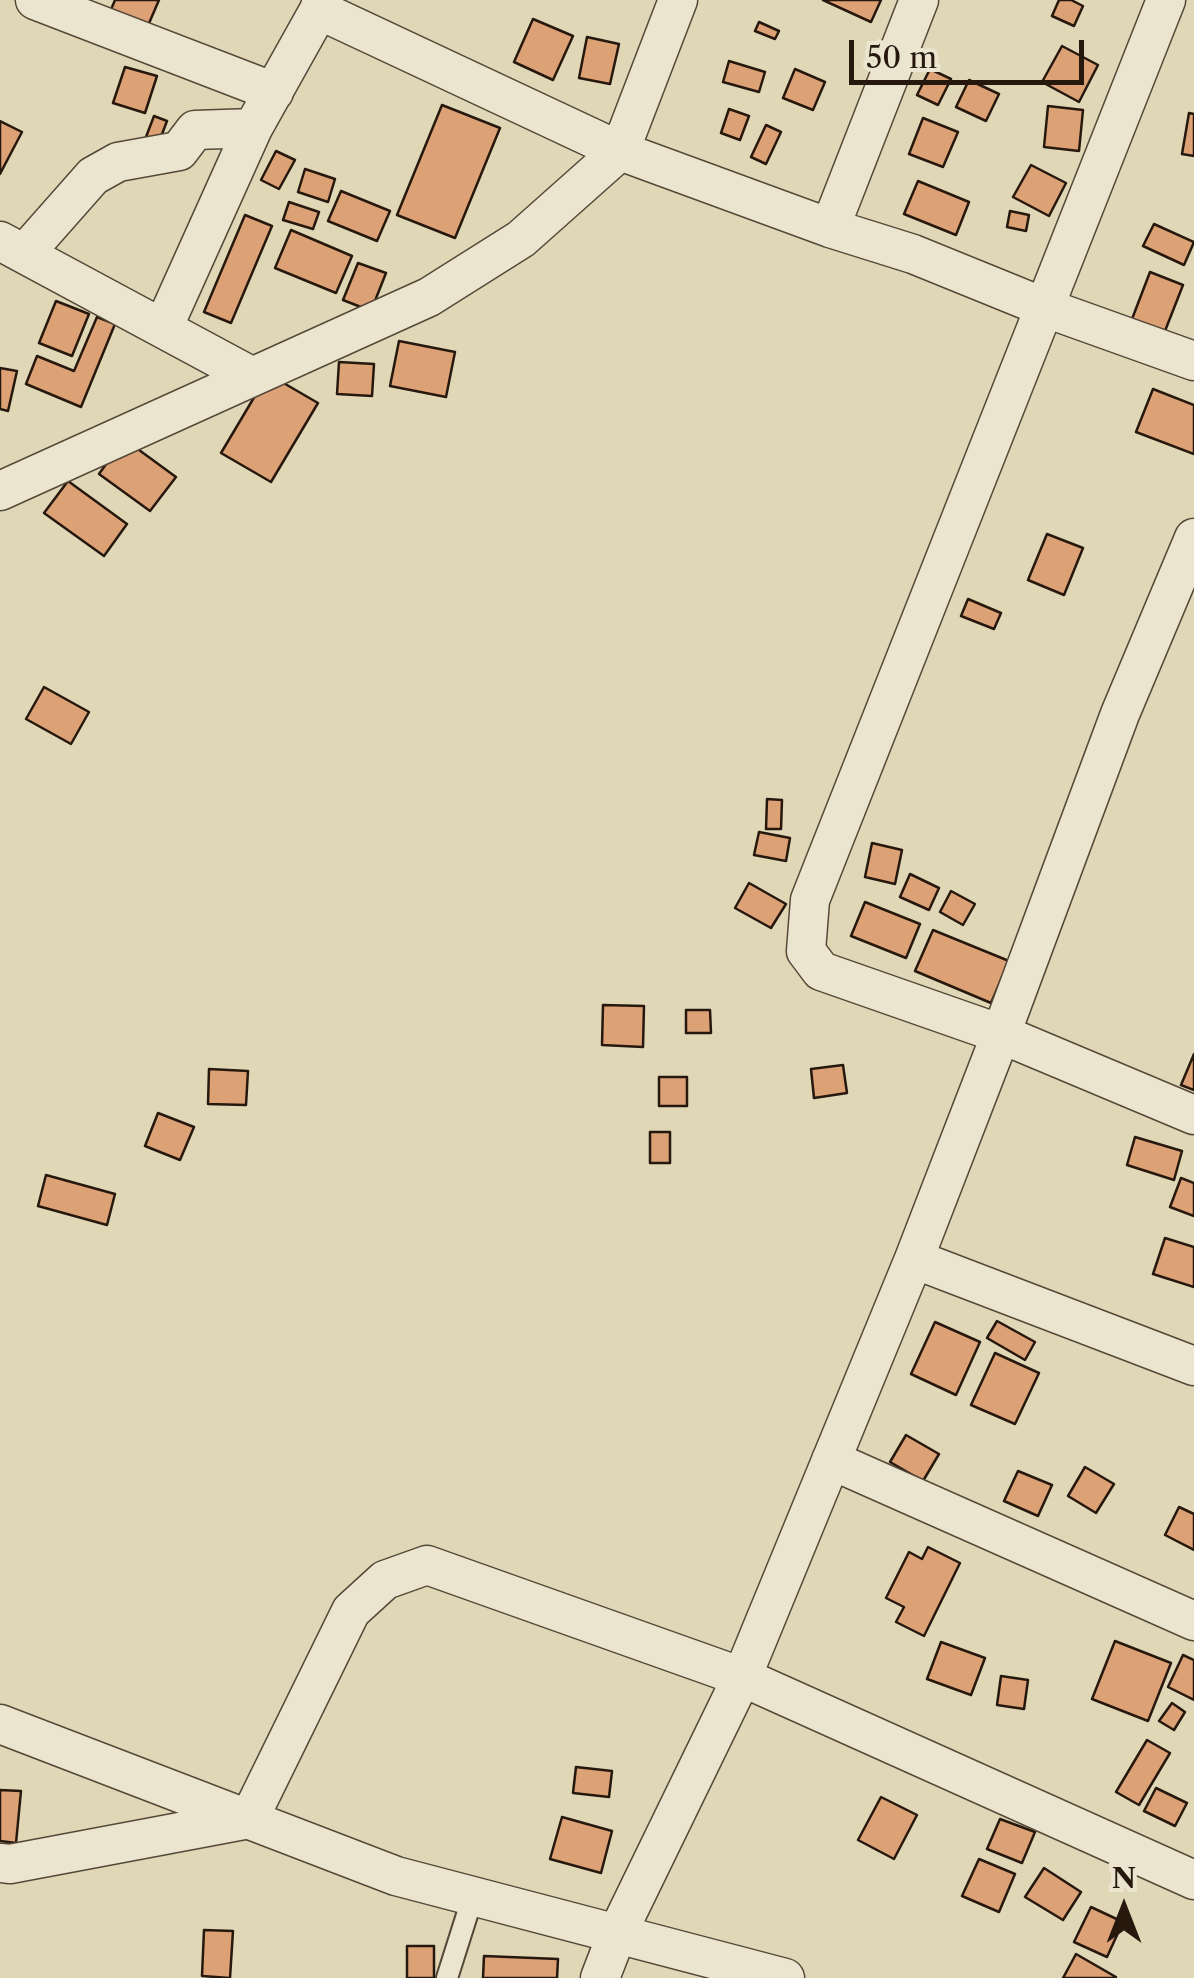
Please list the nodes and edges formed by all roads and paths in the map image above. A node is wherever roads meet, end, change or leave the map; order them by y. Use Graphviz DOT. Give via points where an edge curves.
graph roads {
  1 [pos="36,0"];
  2 [pos="678,0"];
  3 [pos="920,0"];
  4 [pos="1166,0"];
  5 [pos="320,5"];
  6 [pos="274,92"];
  7 [pos="254,128"];
  8 [pos="620,151"];
  9 [pos="830,228"];
  10 [pos="12,247"];
  11 [pos="1046,308"];
  12 [pos="163,328"];
  13 [pos="1194,361"];
  14 [pos="251,376"];
  15 [pos="0,491"];
  16 [pos="1194,538"];
  17 [pos="1001,1034"];
  18 [pos="1194,1114"];
  19 [pos="914,1259"];
  20 [pos="1194,1366"];
  21 [pos="831,1460"];
  22 [pos="1194,1621"];
  23 [pos="742,1676"];
  24 [pos="0,1724"];
  25 [pos="248,1819"];
  26 [pos="3,1874"];
  27 [pos="1194,1880"];
  28 [pos="473,1896"];
  29 [pos="617,1934"];
  30 [pos="447,1978"];
  31 [pos="600,1978"];
  32 [pos="786,1978"];
  1 -- 6 [label="street"];
  2 -- 8 [label="street"];
  3 -- 9 [label="street"];
  4 -- 11 [label="street"];
  5 -- 6 [label="street"];
  5 -- 8 [label="street"];
  6 -- 7 [label="street"];
  7 -- 10 [label="street" via="196,130 179,151 118,162"];
  7 -- 12 [label="street"];
  8 -- 9 [label="street"];
  8 -- 14 [label="street" via="520,239 429,297"];
  9 -- 11 [label="street"];
  10 -- 12 [label="street"];
  11 -- 13 [label="street"];
  11 -- 17 [label="street" via="810,900 806,951 821,971"];
  12 -- 14 [label="street"];
  14 -- 15 [label="street"];
  16 -- 17 [label="street" via="1120,714"];
  17 -- 18 [label="street"];
  17 -- 19 [label="street"];
  19 -- 20 [label="street"];
  19 -- 21 [label="street"];
  21 -- 22 [label="street"];
  21 -- 23 [label="street"];
  23 -- 25 [label="street" via="427,1565 385,1580 351,1611"];
  23 -- 27 [label="street"];
  23 -- 29 [label="street"];
  24 -- 25 [label="street"];
  25 -- 26 [label="street"];
  25 -- 28 [label="street" via="396,1876"];
  28 -- 29 [label="street"];
  28 -- 30 [label="lane"];
  29 -- 31 [label="street"];
  29 -- 32 [label="street"];
}
